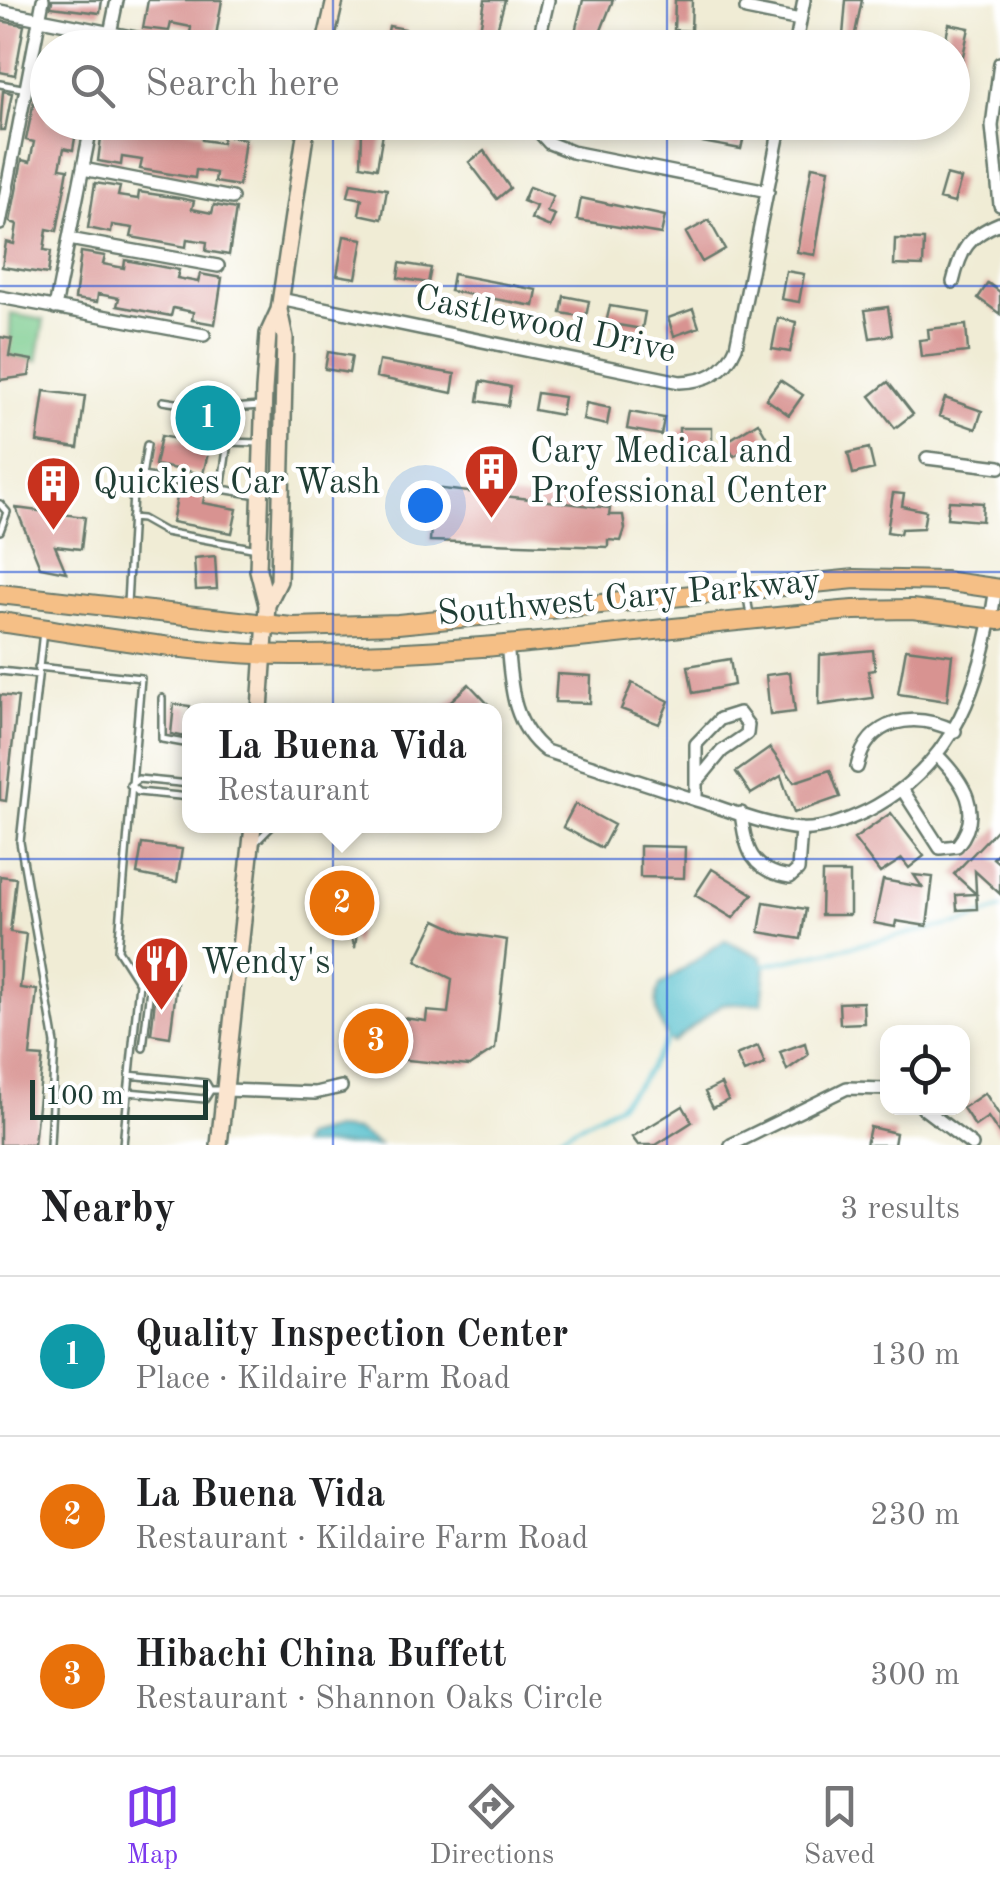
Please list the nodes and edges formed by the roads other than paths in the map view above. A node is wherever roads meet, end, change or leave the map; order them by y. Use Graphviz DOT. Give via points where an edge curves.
graph roads {
  1 [pos="43,0"];
  2 [pos="117,0"];
  3 [pos="333,0"];
  4 [pos="548,0"];
  5 [pos="804,0"];
  6 [pos="746,9"];
  7 [pos="0,11"];
  8 [pos="41,19"];
  9 [pos="800,20"];
  10 [pos="39,30"];
  11 [pos="92,30"];
  12 [pos="111,30"];
  13 [pos="327,30"];
  14 [pos="540,30"];
  15 [pos="798,30"];
  16 [pos="1000,63"];
  17 [pos="30,70"];
  18 [pos="0,84"];
  19 [pos="26,89"];
  20 [pos="88,140"];
  21 [pos="303,140"];
  22 [pos="545,140"];
  23 [pos="778,140"];
  24 [pos="82,169"];
  25 [pos="768,190"];
  26 [pos="232,198"];
  27 [pos="1000,205"];
  28 [pos="1000,223"];
  29 [pos="0,224"];
  30 [pos="69,239"];
  31 [pos="218,266"];
  32 [pos="953,282"];
  33 [pos="0,297"];
  34 [pos="280,305"];
  35 [pos="55,308"];
  36 [pos="204,335"];
  37 [pos="163,401"];
  38 [pos="263,406"];
  39 [pos="201,407"];
  40 [pos="218,409"];
  41 [pos="262,444"];
  42 [pos="148,445"];
  43 [pos="927,458"];
  44 [pos="1000,467"];
  45 [pos="142,476"];
  46 [pos="221,490"];
  47 [pos="260,495"];
  48 [pos="0,504"];
  49 [pos="131,518"];
  50 [pos="0,530"];
  51 [pos="260,549"];
  52 [pos="998,588"];
  53 [pos="746,589"];
  54 [pos="0,594"];
  55 [pos="266,605"];
  56 [pos="126,612"];
  57 [pos="750,618"];
  58 [pos="996,619"];
  59 [pos="0,622"];
  60 [pos="265,626"];
  61 [pos="44,628"];
  62 [pos="508,643"];
  63 [pos="264,654"];
  64 [pos="38,667"];
  65 [pos="0,671"];
  66 [pos="38,675"];
  67 [pos="162,698"];
  68 [pos="260,703"];
  69 [pos="955,731"];
  70 [pos="182,743"];
  71 [pos="938,755"];
  72 [pos="857,767"];
  73 [pos="699,779"];
  74 [pos="182,783"];
  75 [pos="130,785"];
  76 [pos="902,789"];
  77 [pos="182,796"];
  78 [pos="696,800"];
  79 [pos="741,813"];
  80 [pos="802,830"];
  81 [pos="253,833"];
  82 [pos="265,833"];
  83 [pos="252,846"];
  84 [pos="170,966"];
  85 [pos="144,1048"];
  86 [pos="129,1075"];
  87 [pos="341,1087"];
  88 [pos="880,1088"];
  89 [pos="218,1090"];
  90 [pos="128,1092"];
  91 [pos="932,1115"];
  92 [pos="50,1145"];
  93 [pos="123,1145"];
  94 [pos="219,1145"];
  95 [pos="730,1145"];
  96 [pos="972,1145"];
  1 -- 8 [label="street"];
  2 -- 12 [label="street"];
  3 -- 13 [label="main road"];
  4 -- 14 [label="street"];
  5 -- 9 [label="street"];
  6 -- 9 [label="street"];
  7 -- 8 [label="street"];
  8 -- 10 [label="street"];
  8 -- 11 [label="street"];
  9 -- 15 [label="street"];
  16 -- 27 [label="street" via="992,126"];
  17 -- 19 [label="street"];
  18 -- 19 [label="lane"];
  19 -- 29 [label="street"];
  20 -- 24 [label="street"];
  21 -- 34 [label="main road"];
  22 -- 25 [label="street" via="572,152"];
  23 -- 25 [label="street, Castlewood Drive"];
  24 -- 26 [label="street"];
  24 -- 30 [label="street"];
  25 -- 34 [label="street, Castlewood Drive" via="736,347 722,369 693,382"];
  28 -- 32 [label="street" via="980,230 962,248"];
  30 -- 31 [label="street"];
  30 -- 35 [label="street"];
  33 -- 35 [label="street"];
  34 -- 38 [label="main road" via="268,334"];
  34 -- 55 [label="main road" via="286,338 278,581"];
  35 -- 36 [label="street"];
  37 -- 39 [label="lane"];
  38 -- 40 [label="lane"];
  38 -- 41 [label="main road"];
  41 -- 46 [label="lane" via="228,442"];
  41 -- 47 [label="main road"];
  42 -- 45 [label="lane"];
  43 -- 44 [label="street"];
  45 -- 46 [label="lane"];
  45 -- 49 [label="lane"];
  46 -- 47 [label="lane"];
  47 -- 51 [label="main road"];
  48 -- 50 [label="lane" via="7,512"];
  49 -- 51 [label="lane" via="165,532"];
  49 -- 56 [label="lane"];
  51 -- 55 [label="main road"];
  52 -- 53 [label="main road, Southwest Cary Parkway" via="881,578"];
  52 -- 58 [label="street"];
  53 -- 57 [label="lane"];
  53 -- 60 [label="main road, Southwest Cary Parkway" via="398,624"];
  54 -- 56 [label="main road, Southwest Cary Parkway"];
  55 -- 60 [label="main road"];
  56 -- 60 [label="main road, Southwest Cary Parkway"];
  57 -- 58 [label="main road, Southwest Cary Parkway" via="912,609"];
  57 -- 62 [label="main road, Southwest Cary Parkway"];
  58 -- 69 [label="street"];
  59 -- 61 [label="main road, Southwest Cary Parkway"];
  60 -- 63 [label="main road"];
  61 -- 63 [label="main road, Southwest Cary Parkway"];
  61 -- 64 [label="lane"];
  62 -- 63 [label="main road, Southwest Cary Parkway"];
  62 -- 78 [label="street" via="516,712 536,743"];
  63 -- 68 [label="main road"];
  64 -- 66 [label="lane"];
  64 -- 75 [label="lane" via="140,678"];
  65 -- 66 [label="lane"];
  66 -- 92 [label="lane" via="20,850 55,1044"];
  67 -- 70 [label="lane" via="162,739"];
  69 -- 71 [label="street"];
  69 -- 72 [label="street" via="915,721 888,723 868,741"];
  71 -- 76 [label="street"];
  71 -- 76 [label="street" via="963,780 969,800 968,828 957,846 940,848"];
  73 -- 73 [label="street" via="696,744 720,719 739,713 747,734"];
  73 -- 78 [label="street"];
  74 -- 75 [label="lane" via="138,779"];
  75 -- 77 [label="lane" via="138,792"];
  75 -- 86 [label="lane" via="118,950 139,983"];
  76 -- 80 [label="street" via="852,818"];
  78 -- 79 [label="street"];
  79 -- 80 [label="street"];
  79 -- 80 [label="street" via="747,852 778,875 798,870"];
  81 -- 83 [label="main road"];
  82 -- 83 [label="lane"];
  83 -- 89 [label="main road"];
  84 -- 85 [label="lane" via="150,988"];
  86 -- 89 [label="lane"];
  86 -- 90 [label="lane"];
  87 -- 89 [label="street" via="316,1093"];
  88 -- 95 [label="street" via="847,1088"];
  89 -- 90 [label="lane" via="205,1099"];
  89 -- 94 [label="main road"];
  90 -- 93 [label="lane"];
  91 -- 96 [label="street"];
}
